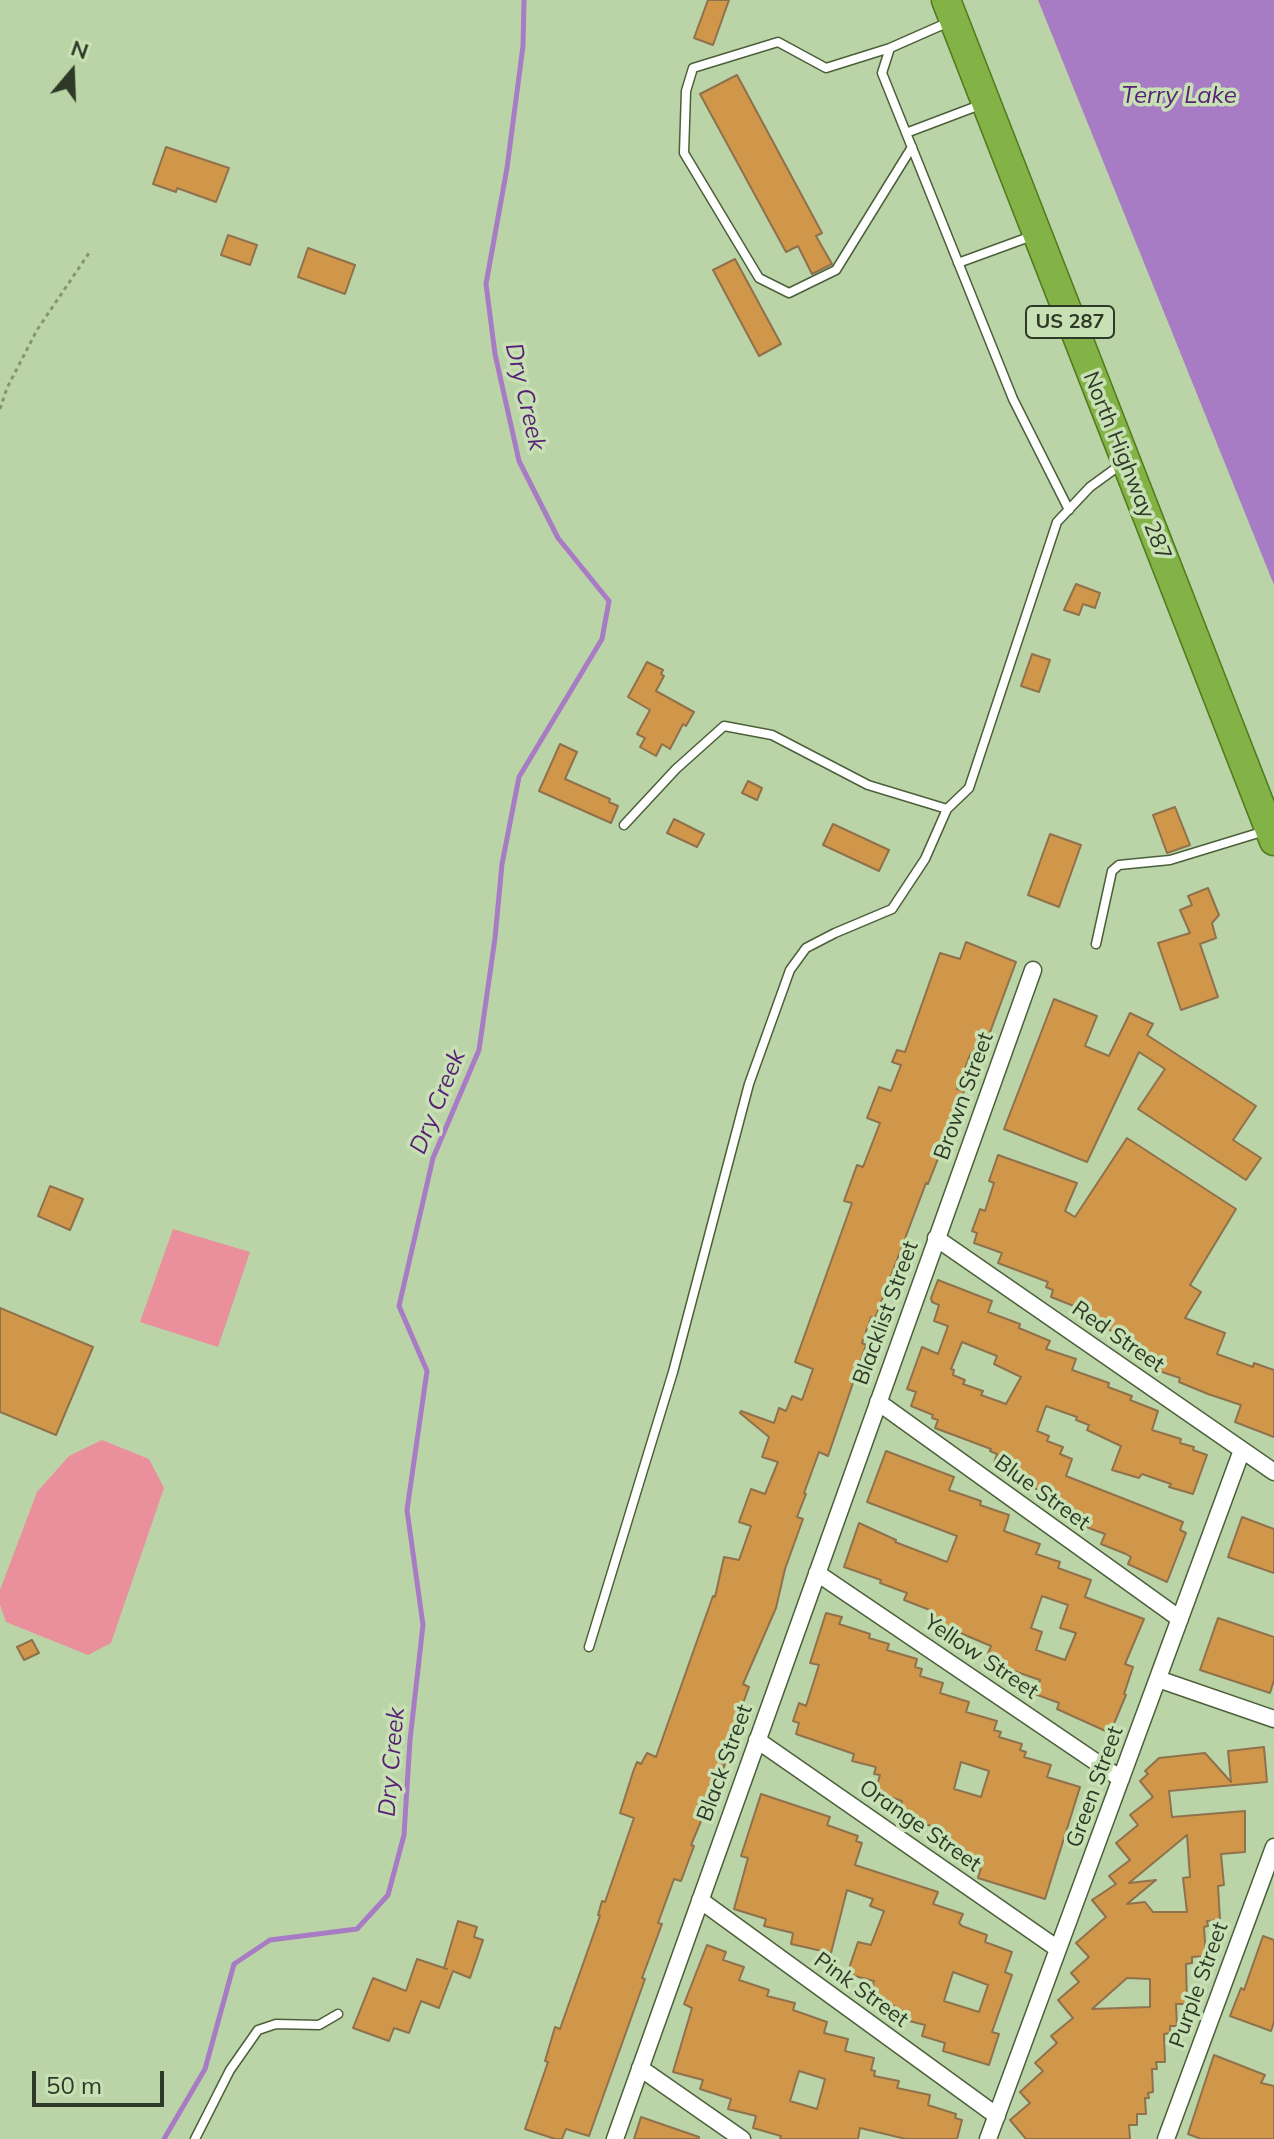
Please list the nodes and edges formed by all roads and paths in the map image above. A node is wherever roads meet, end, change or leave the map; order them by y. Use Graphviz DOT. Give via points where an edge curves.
graph roads {
  1 [pos="950,10"];
  2 [pos="890,48"];
  3 [pos="986,103"];
  4 [pos="906,133"];
  5 [pos="912,147"];
  6 [pos="1036,234"];
  7 [pos="89,253"];
  8 [pos="958,263"];
  9 [pos="0,409"];
  10 [pos="1125,462"];
  11 [pos="1069,510"];
  12 [pos="947,809"];
  13 [pos="624,825"];
  14 [pos="1272,836"];
  15 [pos="1096,944"];
  16 [pos="1033,970"];
  17 [pos="936,1238"];
  18 [pos="878,1402"];
  19 [pos="1242,1450"];
  20 [pos="1274,1472"];
  21 [pos="817,1573"];
  22 [pos="1180,1619"];
  23 [pos="589,1647"];
  24 [pos="1158,1679"];
  25 [pos="1274,1719"];
  26 [pos="757,1740"];
  27 [pos="1121,1779"];
  28 [pos="1274,1847"];
  29 [pos="700,1900"];
  30 [pos="1058,1949"];
  31 [pos="338,2014"];
  32 [pos="640,2068"];
  33 [pos="997,2116"];
  34 [pos="195,2139"];
  35 [pos="615,2139"];
  36 [pos="742,2139"];
  37 [pos="988,2139"];
  38 [pos="1166,2139"];
  1 -- 2 [label="lane"];
  1 -- 3 [label="highway, North Highway 287 / US 287"];
  2 -- 4 [label="lane" via="882,73"];
  2 -- 5 [label="lane" via="826,68 778,42 693,68 686,91 684,153 759,278 789,293 836,270"];
  3 -- 4 [label="lane"];
  3 -- 6 [label="highway, North Highway 287 / US 287"];
  4 -- 5 [label="lane"];
  5 -- 8 [label="lane"];
  6 -- 8 [label="lane"];
  6 -- 10 [label="highway, North Highway 287 / US 287"];
  7 -- 9 [label="path" via="37,330"];
  8 -- 11 [label="lane" via="1013,399"];
  10 -- 11 [label="lane"];
  10 -- 14 [label="highway, North Highway 287 / US 287"];
  11 -- 12 [label="lane" via="1057,522 969,788"];
  12 -- 13 [label="lane" via="868,785 772,735 724,726"];
  12 -- 23 [label="lane" via="925,859 892,909 806,948 790,970 749,1084 673,1372"];
  14 -- 15 [label="lane" via="1170,860 1119,865 1112,871"];
  16 -- 17 [label="street, Brown Street"];
  17 -- 18 [label="street, Blacklist Street"];
  17 -- 19 [label="street, Red Street"];
  18 -- 21 [label="street, Black Street"];
  18 -- 22 [label="street, Blue Street"];
  19 -- 20 [label="street, Red Street"];
  19 -- 22 [label="street, Green Street"];
  21 -- 26 [label="street, Black Street"];
  21 -- 27 [label="street, Yellow Street"];
  22 -- 24 [label="street, Green Street"];
  24 -- 25 [label="street"];
  24 -- 27 [label="street, Green Street"];
  26 -- 29 [label="street, Black Street"];
  26 -- 30 [label="street, Orange Street"];
  27 -- 30 [label="street, Green Street"];
  28 -- 38 [label="street, Purple Street"];
  29 -- 32 [label="street, Black Street"];
  29 -- 33 [label="street, Pink Street"];
  30 -- 33 [label="street, Green Street"];
  31 -- 34 [label="lane" via="319,2025 276,2024 258,2030 230,2070"];
  32 -- 35 [label="street, Black Street"];
  32 -- 36 [label="street"];
  33 -- 37 [label="street, Green Street"];
}
